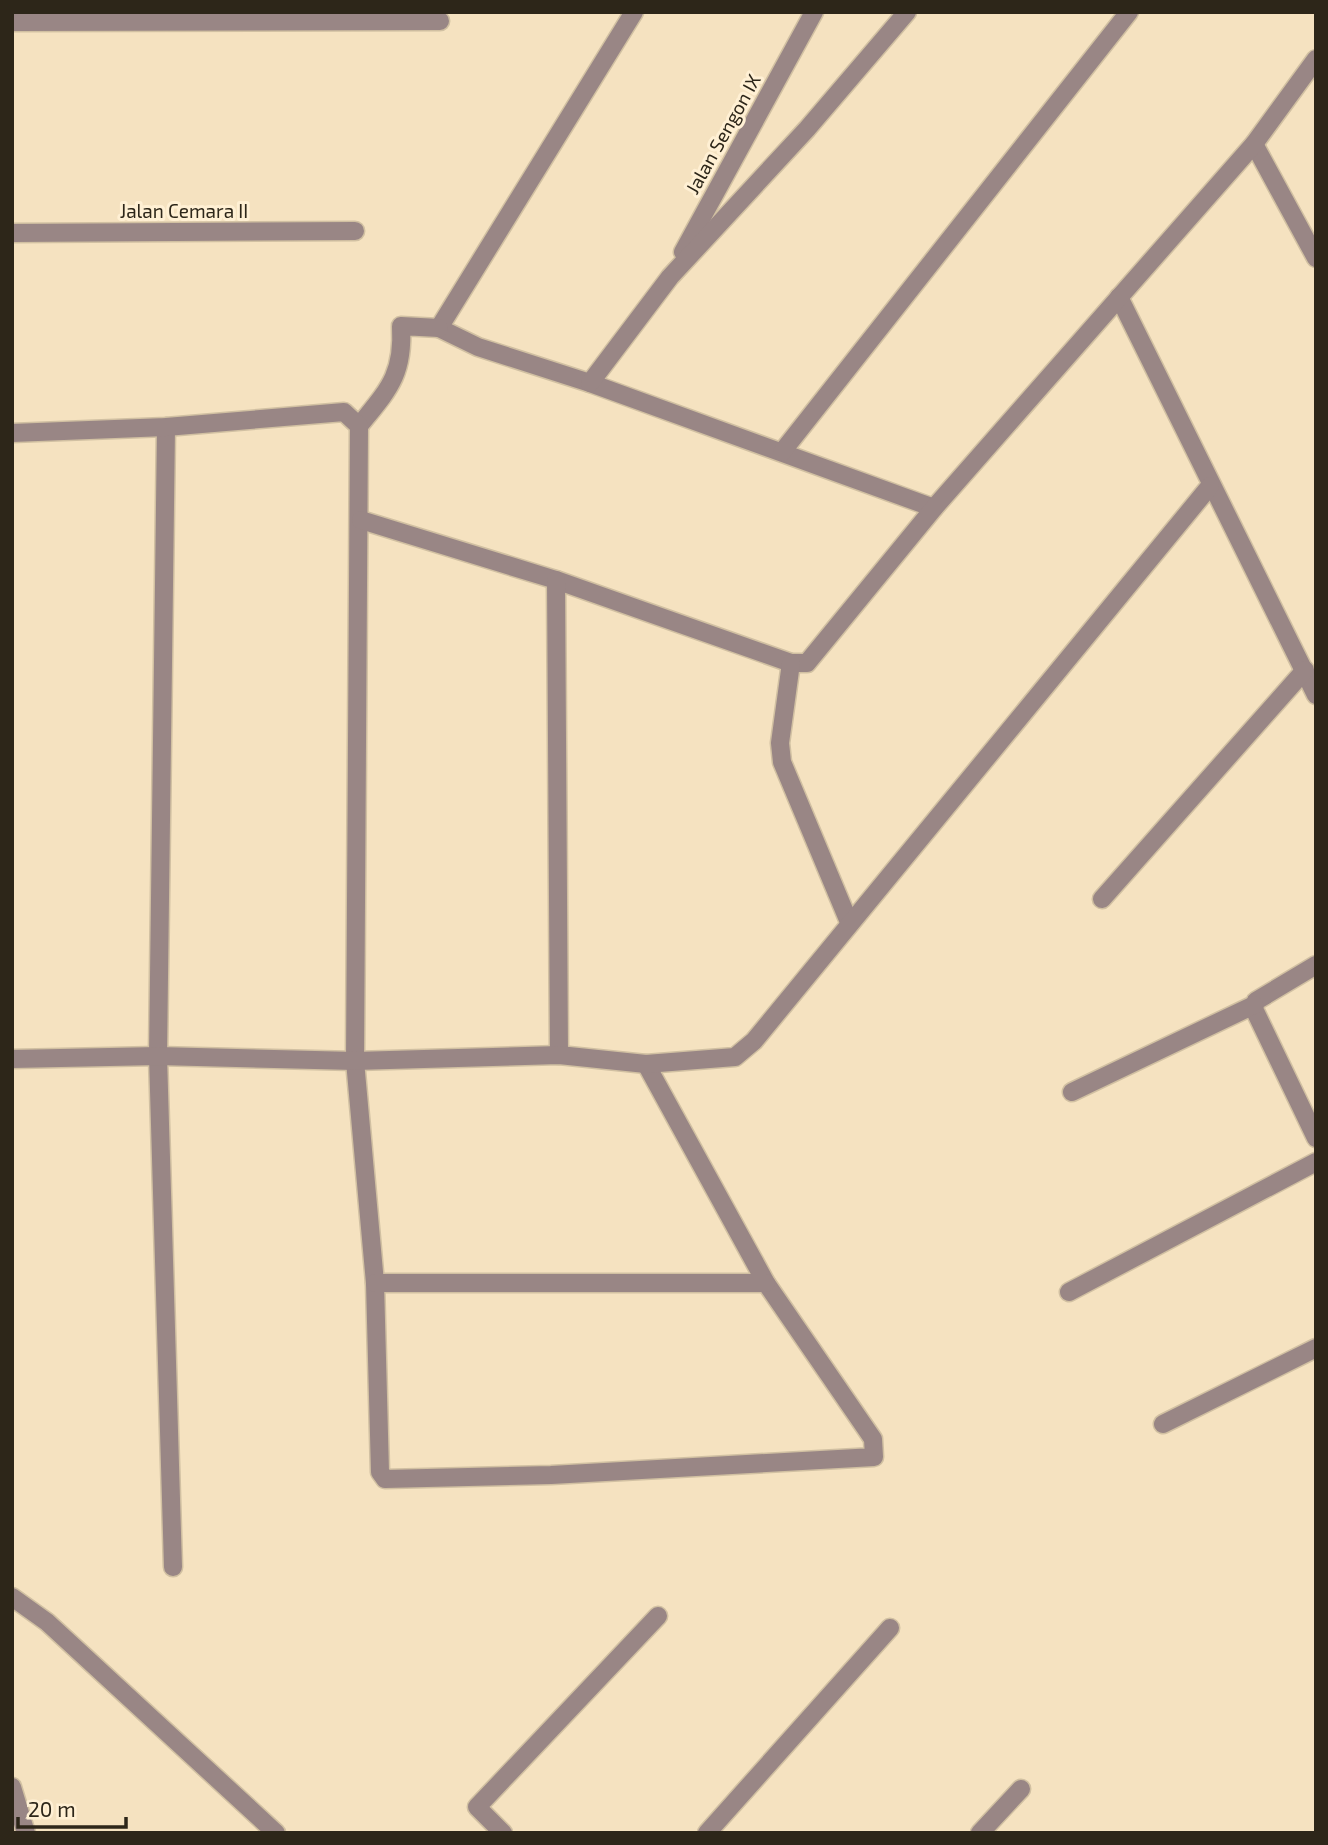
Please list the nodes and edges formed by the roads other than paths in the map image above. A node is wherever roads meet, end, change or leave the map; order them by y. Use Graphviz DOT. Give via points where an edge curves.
graph roads {
  1 [pos="634,12"];
  2 [pos="814,12"];
  3 [pos="907,12"];
  4 [pos="1129,12"];
  5 [pos="440,21"];
  6 [pos="12,22"];
  7 [pos="1316,59"];
  8 [pos="1254,144"];
  9 [pos="355,231"];
  10 [pos="12,233"];
  11 [pos="1316,258"];
  12 [pos="670,277"];
  13 [pos="1119,297"];
  14 [pos="439,328"];
  15 [pos="590,383"];
  16 [pos="359,426"];
  17 [pos="166,428"];
  18 [pos="12,433"];
  19 [pos="782,452"];
  20 [pos="1210,486"];
  21 [pos="934,508"];
  22 [pos="360,520"];
  23 [pos="556,580"];
  24 [pos="791,663"];
  25 [pos="1305,670"];
  26 [pos="1316,695"];
  27 [pos="1102,900"];
  28 [pos="849,922"];
  29 [pos="1316,965"];
  30 [pos="1254,1005"];
  31 [pos="559,1055"];
  32 [pos="158,1056"];
  33 [pos="12,1059"];
  34 [pos="355,1060"];
  35 [pos="646,1064"];
  36 [pos="1072,1092"];
  37 [pos="1316,1138"];
  38 [pos="1316,1162"];
  39 [pos="375,1283"];
  40 [pos="766,1283"];
  41 [pos="1069,1292"];
  42 [pos="1316,1348"];
  43 [pos="1163,1424"];
  44 [pos="173,1567"];
  45 [pos="12,1597"];
  46 [pos="658,1616"];
  47 [pos="890,1628"];
  48 [pos="12,1787"];
  49 [pos="1021,1789"];
  50 [pos="26,1833"];
  51 [pos="276,1833"];
  52 [pos="503,1833"];
  53 [pos="706,1833"];
  54 [pos="980,1833"];
  1 -- 14 [label="street"];
  2 -- 12 [label="street, Jalan Sengon IX"];
  3 -- 12 [label="street"];
  4 -- 19 [label="street"];
  5 -- 6 [label="street"];
  7 -- 8 [label="street"];
  8 -- 11 [label="street"];
  8 -- 13 [label="street"];
  9 -- 10 [label="street, Jalan Cemara II"];
  12 -- 15 [label="street"];
  13 -- 20 [label="street"];
  13 -- 21 [label="street"];
  14 -- 15 [label="street" via="478,347"];
  14 -- 16 [label="street" via="401,326 403,348 394,381"];
  15 -- 19 [label="street"];
  16 -- 17 [label="street" via="344,412"];
  16 -- 22 [label="street"];
  17 -- 18 [label="street"];
  17 -- 32 [label="street"];
  19 -- 21 [label="street"];
  20 -- 25 [label="street"];
  20 -- 28 [label="street"];
  21 -- 24 [label="street" via="807,663"];
  22 -- 23 [label="street"];
  22 -- 34 [label="street"];
  23 -- 24 [label="street"];
  23 -- 31 [label="street"];
  24 -- 28 [label="street" via="780,743 782,762"];
  25 -- 26 [label="street"];
  25 -- 27 [label="street"];
  28 -- 35 [label="street" via="754,1041 734,1057"];
  29 -- 30 [label="street"];
  30 -- 36 [label="street"];
  30 -- 37 [label="street"];
  31 -- 34 [label="street"];
  31 -- 35 [label="street"];
  32 -- 33 [label="street"];
  32 -- 34 [label="street"];
  32 -- 44 [label="street"];
  34 -- 39 [label="street"];
  35 -- 40 [label="street"];
  38 -- 41 [label="street"];
  39 -- 40 [label="street"];
  39 -- 40 [label="street" via="380,1472 385,1479 873,1457 873,1439"];
  42 -- 43 [label="street"];
  45 -- 51 [label="street" via="47,1622"];
  46 -- 52 [label="street" via="477,1807"];
  47 -- 53 [label="street"];
  48 -- 50 [label="street"];
  49 -- 54 [label="street"];
}
